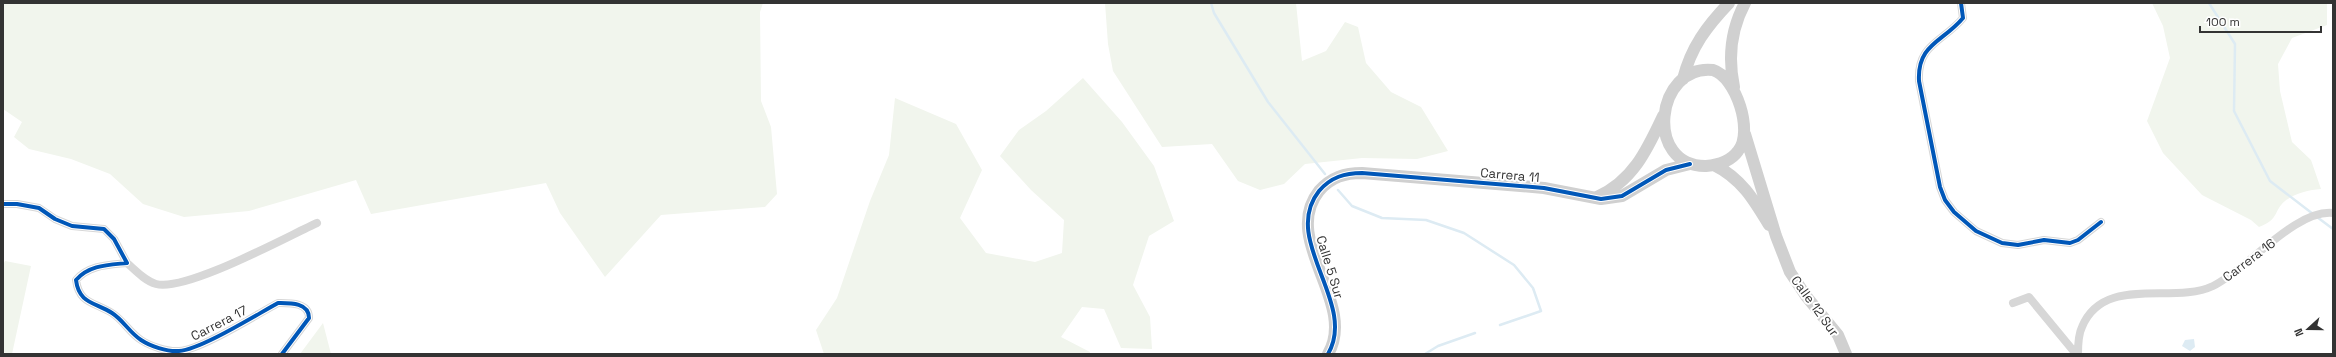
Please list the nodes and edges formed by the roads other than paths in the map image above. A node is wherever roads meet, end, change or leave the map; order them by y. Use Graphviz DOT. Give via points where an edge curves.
graph roads {
  1 [pos="1729,3"];
  2 [pos="1745,3"];
  3 [pos="1961,3"];
  4 [pos="1683,78"];
  5 [pos="1735,92"];
  6 [pos="1663,114"];
  7 [pos="1745,134"];
  8 [pos="1690,164"];
  9 [pos="1714,165"];
  10 [pos="1322,188"];
  11 [pos="1596,198"];
  12 [pos="3,204"];
  13 [pos="2333,213"];
  14 [pos="2101,222"];
  15 [pos="317,223"];
  16 [pos="1776,236"];
  17 [pos="127,262"];
  18 [pos="2012,303"];
  19 [pos="282,354"];
  20 [pos="1328,354"];
  21 [pos="1846,354"];
  22 [pos="2077,354"];
  1 -- 4 [label="main road" via="1696,43"];
  2 -- 5 [label="main road" via="1737,20 1731,49 1730,63"];
  3 -- 14 [label="street" via="1963,18 1933,43 1921,59 1918,69 1935,165 1945,200 1954,212 1976,231 2002,243 2018,245 2044,240 2070,242 2078,240"];
  4 -- 5 [label="main road" via="1697,71 1713,70 1722,75"];
  4 -- 6 [label="main road" via="1672,93"];
  5 -- 7 [label="main road"];
  6 -- 8 [label="main road" via="1664,131 1669,145"];
  6 -- 11 [label="main road" via="1634,170"];
  7 -- 9 [label="main road" via="1738,152 1723,163"];
  7 -- 16 [label="main road, Calle 12 Sur"];
  8 -- 9 [label="main road"];
  8 -- 11 [label="main road, Carrera 11" via="1666,170 1622,196"];
  9 -- 16 [label="main road, Calle 12 Sur" via="1727,171 1740,182"];
  10 -- 11 [label="main road, Carrera 11" via="1340,176 1362,173 1544,188"];
  10 -- 20 [label="main road, Calle 5 Sur" via="1314,201 1308,221 1311,243 1334,319 1333,342"];
  12 -- 17 [label="street" via="39,208 72,226 104,229 114,239"];
  13 -- 22 [label="street, Carrera 16" via="2313,217 2294,226 2231,276 2199,292 2124,294 2109,301 2092,311 2082,327"];
  15 -- 17 [label="street" via="224,269 173,284 156,284"];
  16 -- 21 [label="main road, Calle 12 Sur" via="1783,257 1798,285 1838,335"];
  17 -- 19 [label="street, Carrera 17" via="83,271 76,280 77,291 83,299 122,320 140,339 155,347 178,352 194,348 278,303 292,302 301,305 308,312 309,318"];
  18 -- 22 [label="street" via="2028,296"];
}
